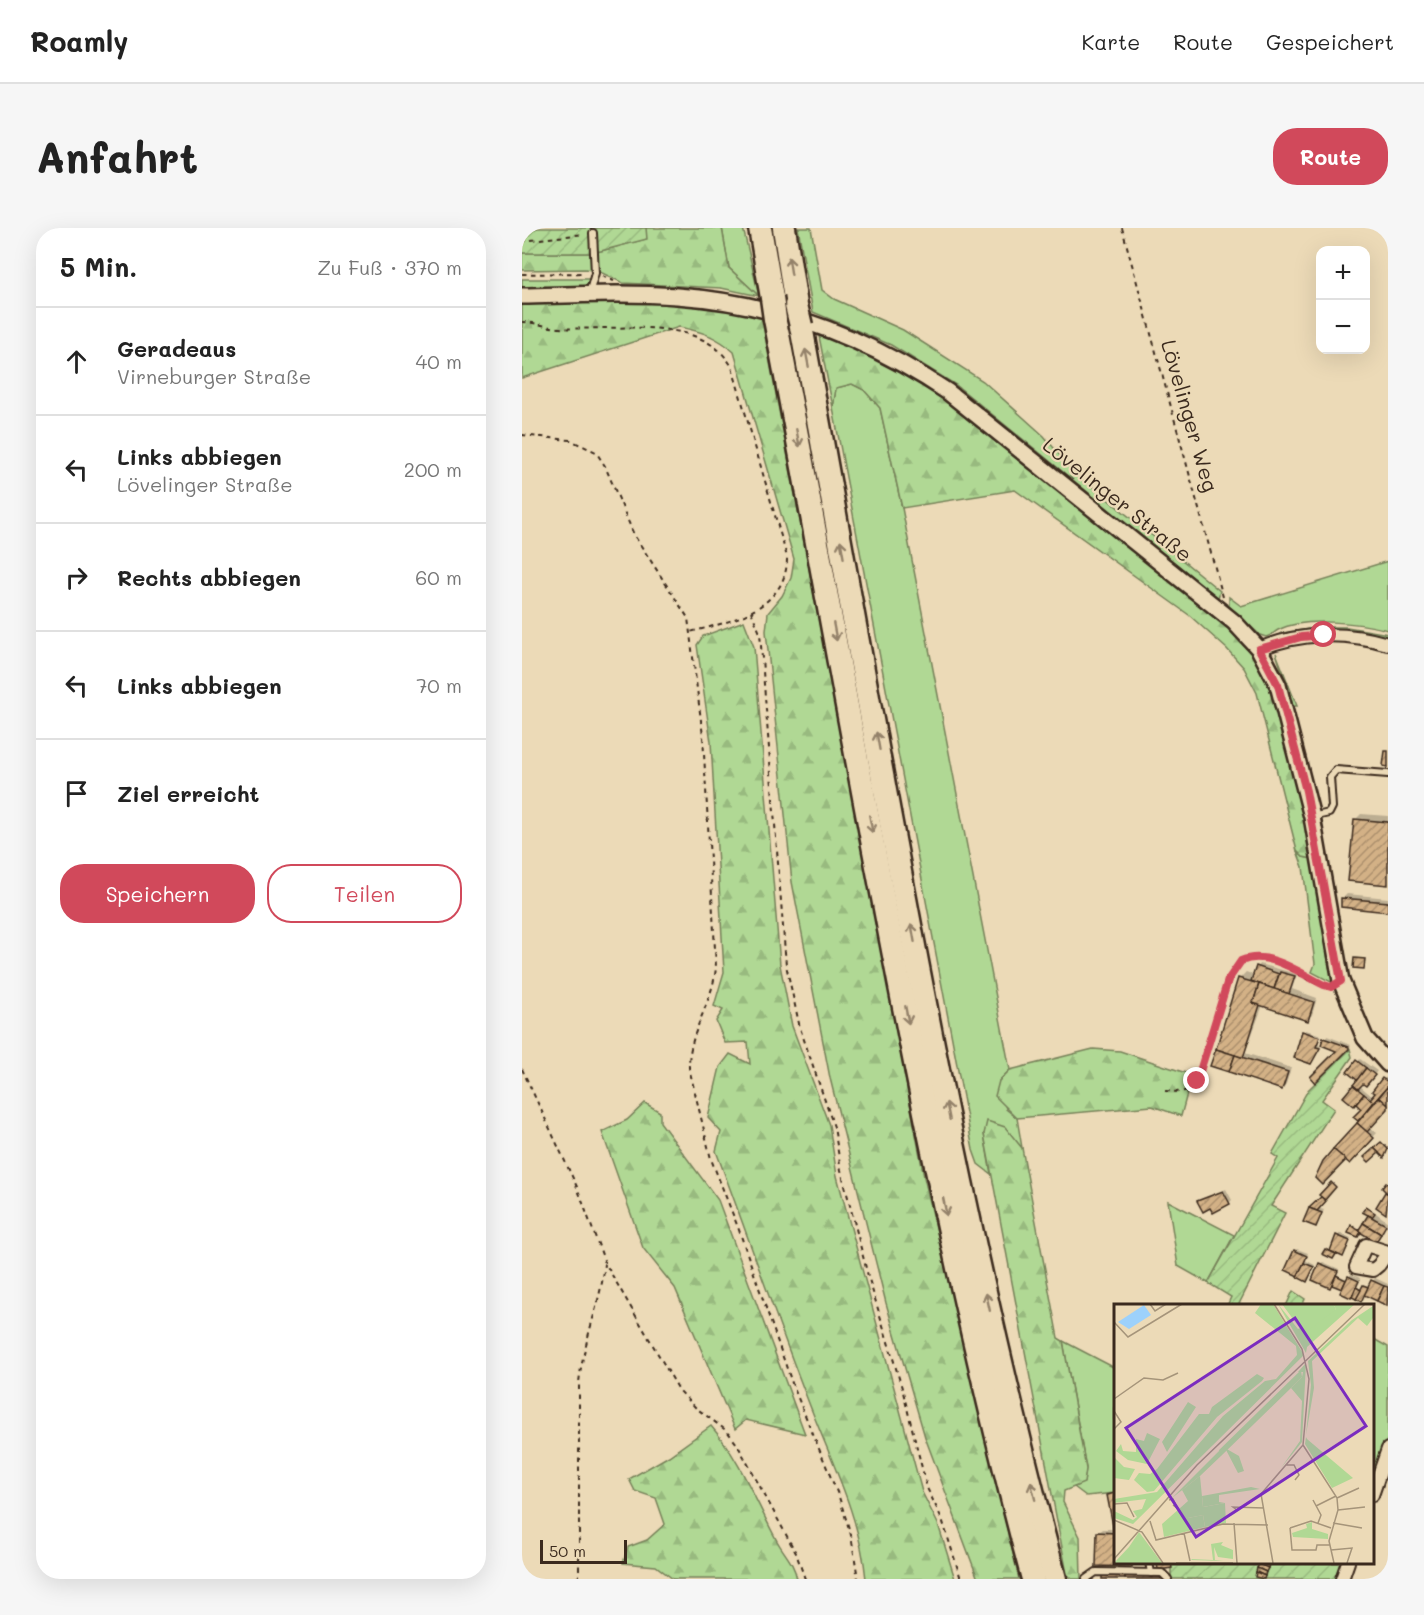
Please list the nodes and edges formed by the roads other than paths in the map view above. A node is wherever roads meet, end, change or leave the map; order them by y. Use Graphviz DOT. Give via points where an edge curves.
graph roads {
  1 [pos="760,228"];
  2 [pos="784,228"];
  3 [pos="593,233"];
  4 [pos="589,295"];
  5 [pos="522,296"];
  6 [pos="1388,644"];
  7 [pos="1259,649"];
  8 [pos="1388,774"];
  9 [pos="1312,817"];
  10 [pos="1388,1064"];
  11 [pos="1388,1449"];
  12 [pos="1373,1490"];
  13 [pos="1149,1564"];
  14 [pos="1348,1564"];
  15 [pos="1151,1573"];
  16 [pos="1033,1579"];
  17 [pos="1055,1579"];
  18 [pos="1086,1579"];
  19 [pos="1168,1579"];
  20 [pos="1342,1579"];
  1 -- 16 [label="highway, one-way" via="935,1160"];
  17 -- 2 [label="highway, one-way" via="955,1149"];
  3 -- 4 [label="lane" via="595,273"];
  4 -- 5 [label="street, Lövelinger Straße"];
  4 -- 7 [label="street, Lövelinger Straße" via="676,296 749,306 828,328 886,353 991,424 1221,612"];
  6 -- 7 [label="street" via="1346,635 1324,635"];
  7 -- 9 [label="street, Lövelinger Straße" via="1278,685"];
  8 -- 9 [label="lane" via="1336,770 1330,777 1329,813"];
  9 -- 10 [label="street, Lövelinger Straße" via="1341,981 1365,1038"];
  11 -- 12 [label="street"];
  13 -- 15 [label="lane"];
  14 -- 20 [label="street"];
  15 -- 18 [label="lane" via="1096,1572"];
  15 -- 19 [label="lane" via="1162,1573"];
}
